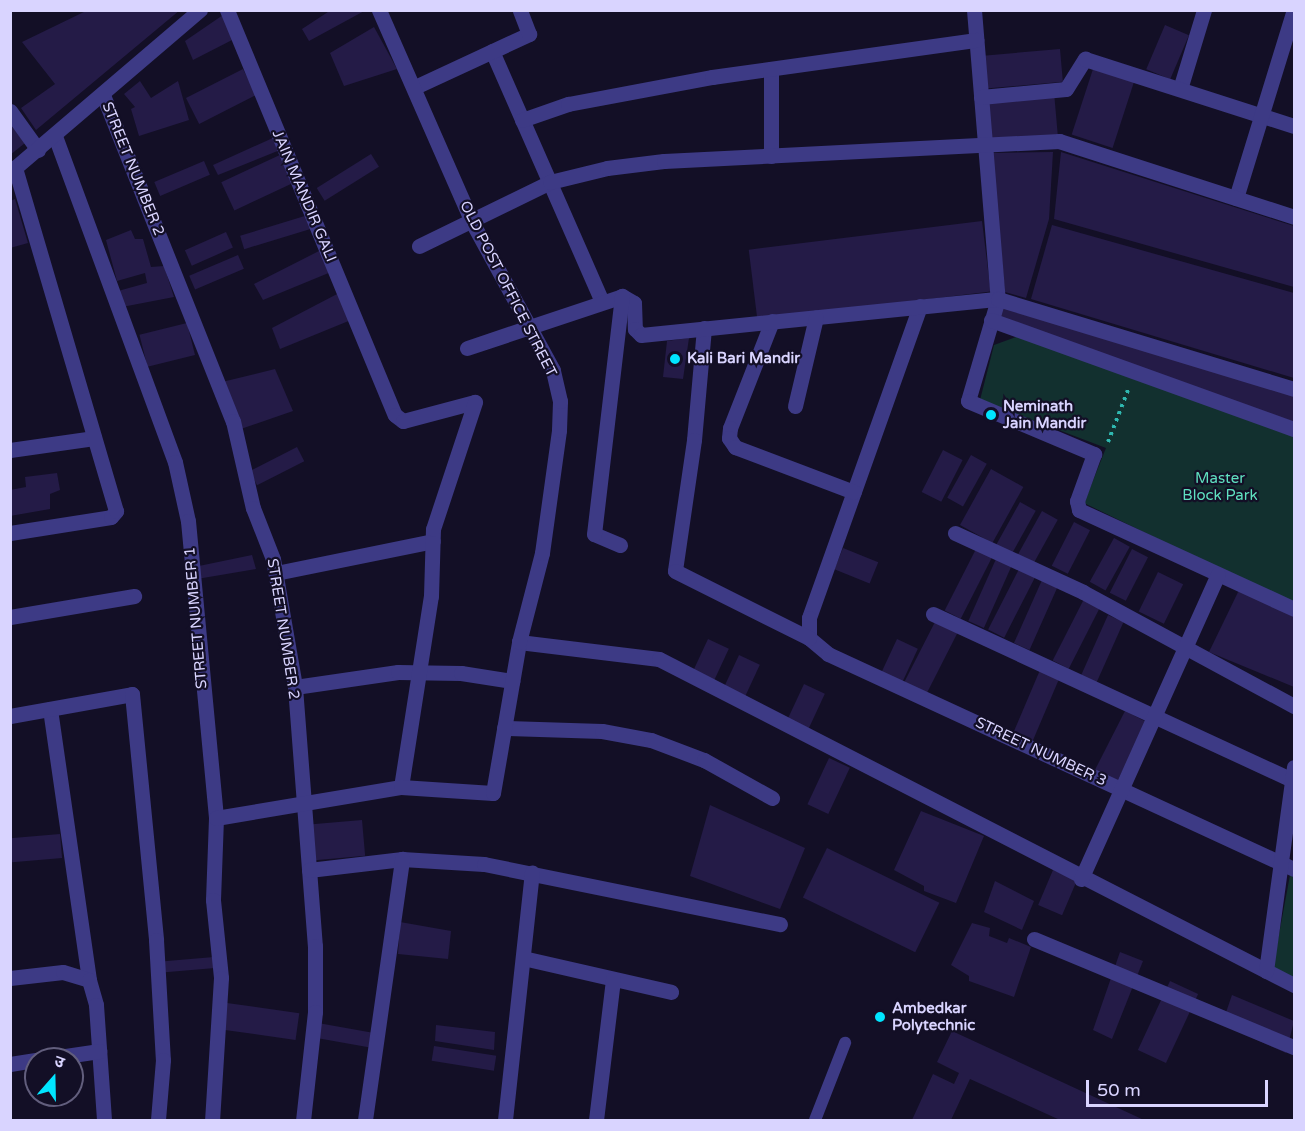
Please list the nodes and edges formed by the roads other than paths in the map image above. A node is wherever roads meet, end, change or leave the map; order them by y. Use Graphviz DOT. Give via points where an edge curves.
graph roads {
  1 [pos="200,10"];
  2 [pos="227,10"];
  3 [pos="379,10"];
  4 [pos="520,10"];
  5 [pos="974,10"];
  6 [pos="1204,10"];
  7 [pos="1294,10"];
  8 [pos="976,40"];
  9 [pos="492,51"];
  10 [pos="771,69"];
  11 [pos="415,87"];
  12 [pos="1180,89"];
  13 [pos="104,95"];
  14 [pos="981,97"];
  15 [pos="10,111"];
  16 [pos="1263,116"];
  17 [pos="522,120"];
  18 [pos="1294,126"];
  19 [pos="55,136"];
  20 [pos="984,146"];
  21 [pos="38,150"];
  22 [pos="771,156"];
  23 [pos="13,170"];
  24 [pos="549,182"];
  25 [pos="1236,198"];
  26 [pos="1294,217"];
  27 [pos="472,222"];
  28 [pos="419,246"];
  29 [pos="622,296"];
  30 [pos="998,299"];
  31 [pos="602,302"];
  32 [pos="920,306"];
  33 [pos="816,317"];
  34 [pos="772,321"];
  35 [pos="992,321"];
  36 [pos="530,325"];
  37 [pos="704,328"];
  38 [pos="467,348"];
  39 [pos="1294,389"];
  40 [pos="795,406"];
  41 [pos="1294,429"];
  42 [pos="94,438"];
  43 [pos="10,450"];
  44 [pos="854,492"];
  45 [pos="10,533"];
  46 [pos="955,533"];
  47 [pos="433,541"];
  48 [pos="620,545"];
  49 [pos="276,573"];
  50 [pos="1218,574"];
  51 [pos="134,596"];
  52 [pos="1294,609"];
  53 [pos="933,614"];
  54 [pos="10,618"];
  55 [pos="809,638"];
  56 [pos="519,642"];
  57 [pos="1184,647"];
  58 [pos="419,672"];
  59 [pos="512,681"];
  60 [pos="295,687"];
  61 [pos="1294,706"];
  62 [pos="50,709"];
  63 [pos="10,716"];
  64 [pos="1153,718"];
  65 [pos="504,728"];
  66 [pos="1293,773"];
  67 [pos="401,787"];
  68 [pos="1121,789"];
  69 [pos="772,798"];
  70 [pos="302,802"];
  71 [pos="216,818"];
  72 [pos="402,859"];
  73 [pos="1288,866"];
  74 [pos="309,870"];
  75 [pos="532,872"];
  76 [pos="1081,879"];
  77 [pos="780,924"];
  78 [pos="1034,939"];
  79 [pos="523,958"];
  80 [pos="1266,971"];
  81 [pos="10,978"];
  82 [pos="613,979"];
  83 [pos="89,980"];
  84 [pos="1294,985"];
  85 [pos="671,992"];
  86 [pos="845,1043"];
  87 [pos="1294,1047"];
  88 [pos="99,1052"];
  89 [pos="84,1054"];
  90 [pos="104,1120"];
  91 [pos="158,1120"];
  92 [pos="212,1120"];
  93 [pos="303,1120"];
  94 [pos="364,1120"];
  95 [pos="505,1120"];
  96 [pos="596,1120"];
  97 [pos="815,1120"];
  1 -- 13 [label="street"];
  2 -- 47 [label="street, JAIN MANDIR GALI" via="395,415 403,421 475,402 433,529"];
  3 -- 11 [label="street, OLD POST OFFICE STREET"];
  4 -- 9 [label="street" via="529,34"];
  5 -- 8 [label="street"];
  6 -- 12 [label="street"];
  7 -- 16 [label="street"];
  8 -- 10 [label="street"];
  8 -- 14 [label="street"];
  9 -- 11 [label="street"];
  9 -- 17 [label="street"];
  10 -- 17 [label="street" via="568,104"];
  10 -- 22 [label="street"];
  11 -- 27 [label="street, OLD POST OFFICE STREET"];
  12 -- 14 [label="street" via="1085,58 1066,89"];
  12 -- 16 [label="street"];
  13 -- 19 [label="street"];
  13 -- 49 [label="street, STREET NUMBER 2" via="233,421 253,507"];
  14 -- 20 [label="street"];
  15 -- 21 [label="street"];
  16 -- 18 [label="street"];
  16 -- 25 [label="street"];
  17 -- 24 [label="street"];
  19 -- 21 [label="street"];
  19 -- 71 [label="street, STREET NUMBER 1" via="176,462 188,521"];
  20 -- 22 [label="street"];
  20 -- 25 [label="street" via="1070,142"];
  20 -- 30 [label="street"];
  21 -- 23 [label="street"];
  22 -- 24 [label="street" via="664,161 607,168"];
  23 -- 42 [label="street"];
  24 -- 27 [label="street"];
  24 -- 31 [label="street"];
  25 -- 26 [label="street"];
  27 -- 28 [label="street"];
  27 -- 36 [label="street, OLD POST OFFICE STREET"];
  29 -- 31 [label="street"];
  29 -- 37 [label="street" via="634,303 635,329 641,335"];
  29 -- 48 [label="street" via="594,534"];
  30 -- 32 [label="street"];
  30 -- 35 [label="street"];
  30 -- 39 [label="street"];
  31 -- 36 [label="street"];
  32 -- 33 [label="street"];
  32 -- 44 [label="street"];
  33 -- 34 [label="street"];
  33 -- 40 [label="street"];
  34 -- 37 [label="street"];
  34 -- 44 [label="street" via="729,438 735,447"];
  35 -- 41 [label="street"];
  35 -- 50 [label="street" via="968,401 1090,451 1094,459 1077,501 1079,510"];
  36 -- 38 [label="street"];
  36 -- 56 [label="street, OLD POST OFFICE STREET" via="553,370 560,401 542,553"];
  37 -- 55 [label="street, STREET NUMBER 3" via="694,440 675,571"];
  42 -- 43 [label="street"];
  42 -- 45 [label="street" via="115,515"];
  44 -- 55 [label="street" via="809,618"];
  46 -- 57 [label="street" via="1083,592"];
  47 -- 49 [label="street"];
  47 -- 58 [label="street" via="431,596"];
  49 -- 60 [label="street, STREET NUMBER 2"];
  50 -- 52 [label="street"];
  50 -- 57 [label="street"];
  51 -- 54 [label="street"];
  53 -- 64 [label="street"];
  55 -- 68 [label="street, STREET NUMBER 3" via="828,654"];
  56 -- 59 [label="street, OLD POST OFFICE STREET"];
  56 -- 76 [label="street" via="658,659"];
  57 -- 61 [label="street"];
  57 -- 64 [label="street"];
  58 -- 59 [label="street" via="461,673"];
  58 -- 60 [label="street"];
  58 -- 67 [label="street"];
  59 -- 65 [label="street, OLD POST OFFICE STREET"];
  60 -- 70 [label="street, STREET NUMBER 2"];
  62 -- 63 [label="street"];
  62 -- 83 [label="street"];
  62 -- 91 [label="street" via="132,694 156,940 163,1060"];
  64 -- 66 [label="street"];
  64 -- 68 [label="street"];
  65 -- 67 [label="street, OLD POST OFFICE STREET" via="493,793"];
  65 -- 69 [label="street" via="602,731 651,740 704,760"];
  66 -- 73 [label="street"];
  67 -- 70 [label="street"];
  68 -- 73 [label="street, STREET NUMBER 3"];
  68 -- 76 [label="street"];
  70 -- 71 [label="street"];
  70 -- 74 [label="street, STREET NUMBER 2"];
  71 -- 92 [label="street, STREET NUMBER 1" via="213,900 221,978"];
  72 -- 74 [label="street"];
  72 -- 75 [label="street" via="484,864"];
  72 -- 94 [label="street"];
  73 -- 80 [label="street"];
  74 -- 93 [label="street, STREET NUMBER 2" via="315,1012"];
  75 -- 77 [label="street"];
  75 -- 79 [label="street"];
  76 -- 80 [label="street"];
  78 -- 87 [label="street"];
  79 -- 82 [label="street"];
  79 -- 95 [label="street"];
  80 -- 84 [label="street"];
  81 -- 83 [label="street" via="63,972"];
  82 -- 85 [label="street"];
  82 -- 96 [label="street"];
  83 -- 88 [label="street" via="94,990"];
  86 -- 97 [label="lane"];
  88 -- 89 [label="street"];
  88 -- 90 [label="street"];
}
